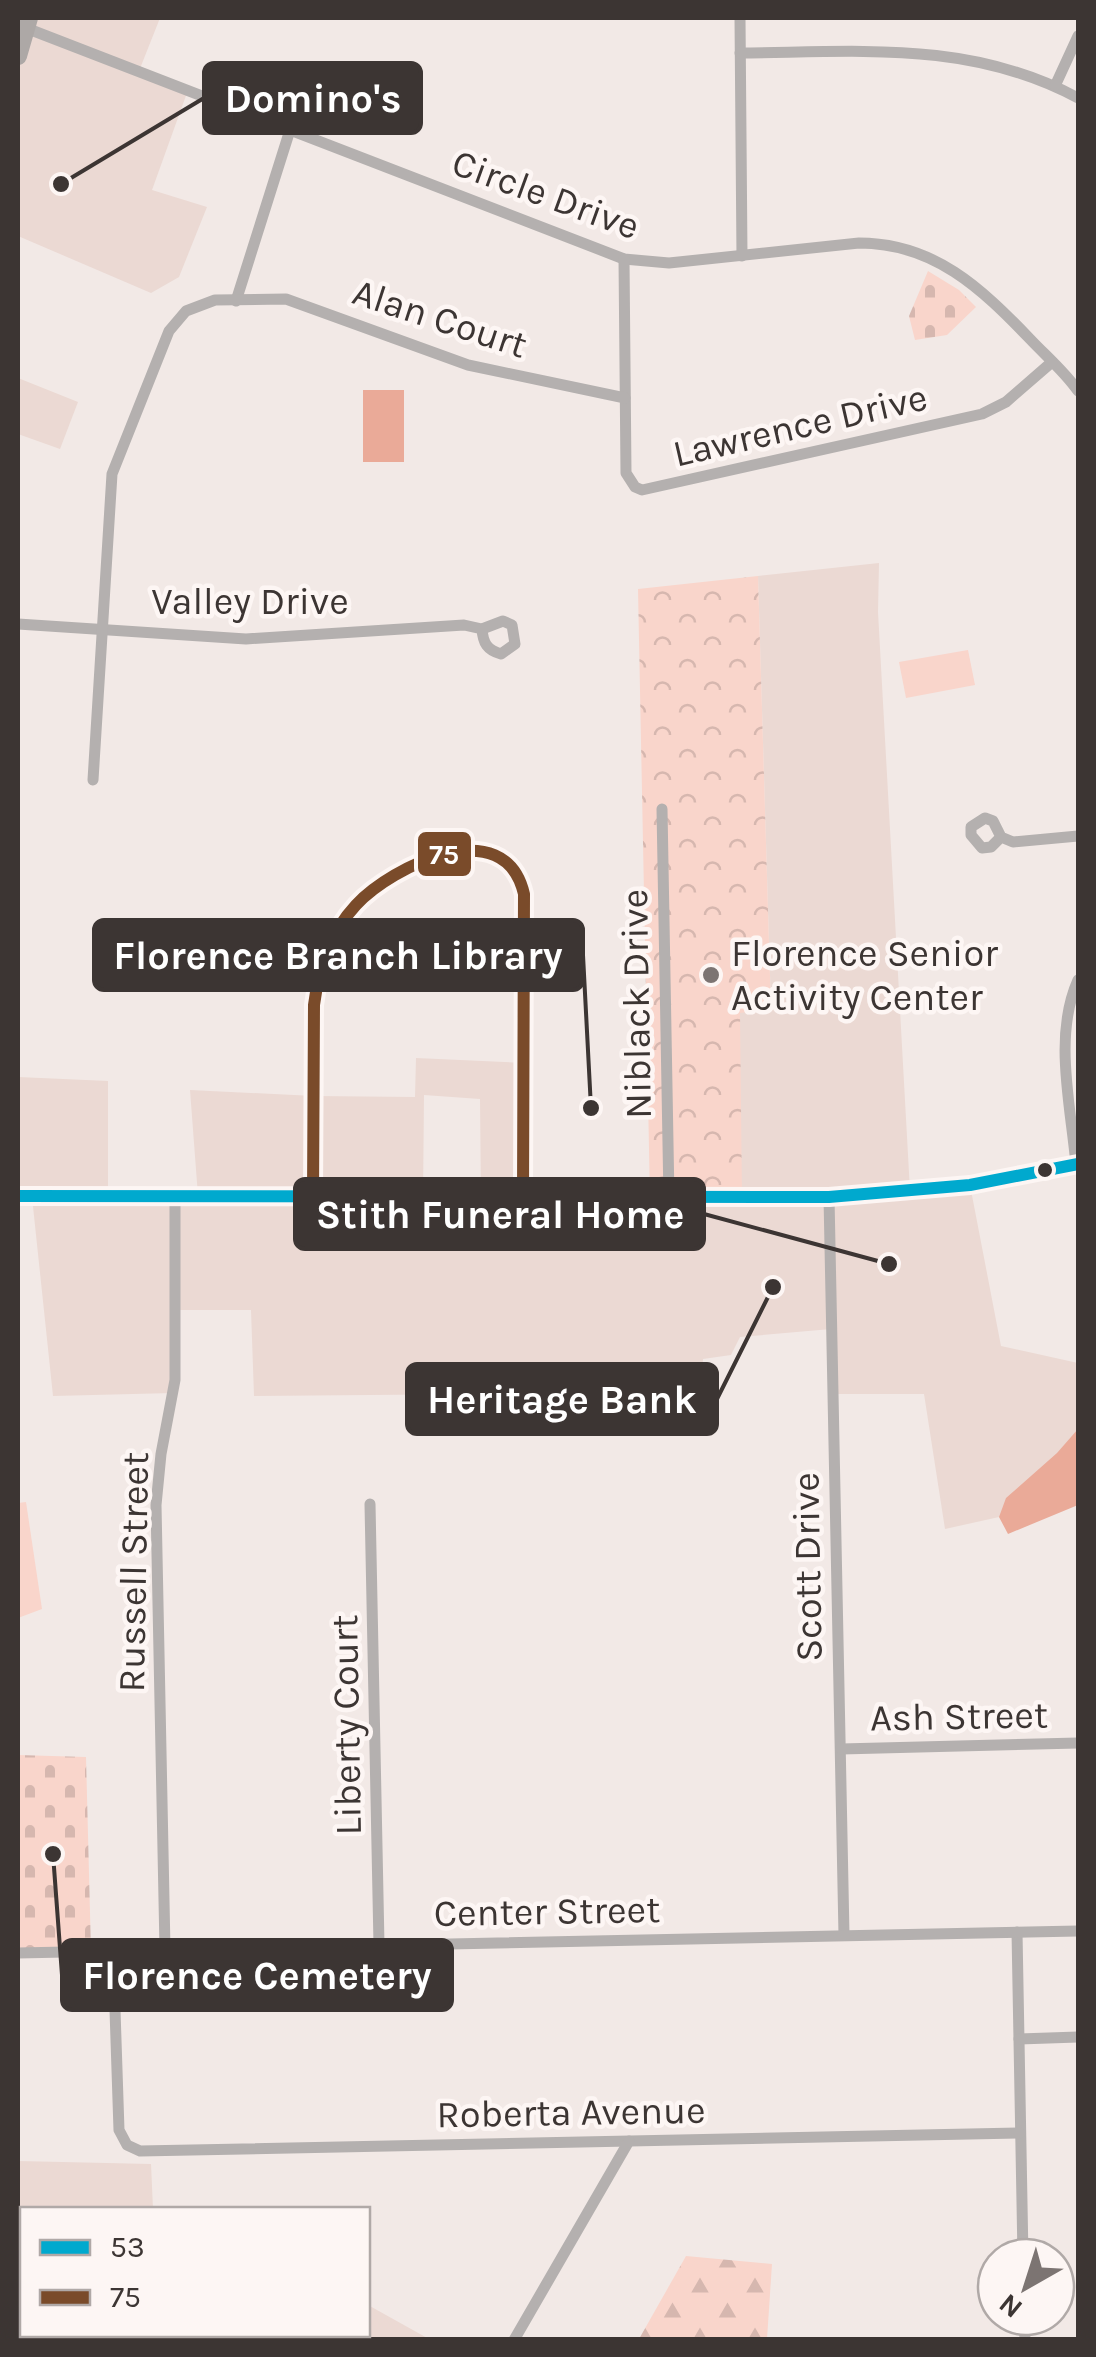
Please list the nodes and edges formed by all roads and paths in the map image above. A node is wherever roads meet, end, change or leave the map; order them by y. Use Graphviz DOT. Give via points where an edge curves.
graph roads {
  1 [pos="740,18"];
  2 [pos="28,23"];
  3 [pos="1078,36"];
  4 [pos="740,52"];
  5 [pos="18,56"];
  6 [pos="1055,86"];
  7 [pos="1078,98"];
  8 [pos="290,130"];
  9 [pos="742,256"];
  10 [pos="624,259"];
  11 [pos="236,301"];
  12 [pos="1052,362"];
  13 [pos="1078,390"];
  14 [pos="626,398"];
  15 [pos="18,624"];
  16 [pos="102,629"];
  17 [pos="482,629"];
  18 [pos="93,780"];
  19 [pos="662,809"];
  20 [pos="1078,836"];
  21 [pos="1001,837"];
  22 [pos="1078,980"];
  23 [pos="1077,1164"];
  24 [pos="18,1196"];
  25 [pos="175,1196"];
  26 [pos="829,1197"];
  27 [pos="313,1198"];
  28 [pos="524,1199"];
  29 [pos="669,1199"];
  30 [pos="370,1504"];
  31 [pos="1078,1744"];
  32 [pos="841,1748"];
  33 [pos="1078,1930"];
  34 [pos="1017,1932"];
  35 [pos="844,1935"];
  36 [pos="378,1945"];
  37 [pos="164,1949"];
  38 [pos="113,1950"];
  39 [pos="18,1952"];
  40 [pos="1078,2037"];
  41 [pos="1019,2038"];
  42 [pos="1020,2133"];
  43 [pos="629,2140"];
  44 [pos="1023,2237"];
  45 [pos="514,2340"];
  1 -- 4 [label="street"];
  2 -- 5 [label="main road"];
  2 -- 8 [label="street, Circle Drive"];
  3 -- 6 [label="street"];
  4 -- 6 [label="street" via="932,53"];
  4 -- 9 [label="street"];
  6 -- 7 [label="street"];
  8 -- 10 [label="street, Circle Drive"];
  8 -- 11 [label="street"];
  9 -- 10 [label="street, Circle Drive" via="670,263"];
  9 -- 12 [label="street, Circle Drive" via="858,243 920,252 971,282"];
  10 -- 14 [label="street"];
  11 -- 14 [label="street, Alan Court" via="300,302 468,366"];
  11 -- 16 [label="street, Alan Court" via="194,306 164,341 112,474"];
  12 -- 13 [label="street, Circle Drive"];
  12 -- 14 [label="street, Lawrence Drive" via="982,414 649,490 634,487 626,473"];
  15 -- 16 [label="street, Valley Drive"];
  16 -- 17 [label="street, Valley Drive" via="246,639"];
  16 -- 18 [label="street, Alan Court"];
  19 -- 29 [label="street, Niblack Drive"];
  20 -- 21 [label="street" via="1012,842"];
  22 -- 23 [label="street" via="1065,1038"];
  23 -- 26 [label="main road" via="970,1184"];
  24 -- 25 [label="main road"];
  25 -- 27 [label="main road"];
  25 -- 37 [label="street, Russell Street" via="175,1380 156,1504"];
  26 -- 29 [label="main road"];
  26 -- 32 [label="street, Scott Drive"];
  27 -- 28 [label="main road"];
  27 -- 28 [label="street" via="314,1004 330,942 356,905 391,876 430,857 467,852 504,862 524,894"];
  28 -- 29 [label="main road"];
  30 -- 36 [label="street, Liberty Court"];
  31 -- 32 [label="street, Ash Street"];
  32 -- 35 [label="street, Scott Drive"];
  33 -- 34 [label="street, Center Street"];
  34 -- 35 [label="street, Center Street"];
  34 -- 41 [label="street"];
  35 -- 36 [label="street, Center Street"];
  36 -- 37 [label="street, Center Street"];
  37 -- 38 [label="street, Center Street"];
  38 -- 39 [label="street, Center Street"];
  38 -- 43 [label="street, Roberta Avenue" via="118,2130 140,2151"];
  40 -- 41 [label="street"];
  41 -- 42 [label="street"];
  42 -- 43 [label="street, Roberta Avenue"];
  42 -- 44 [label="street"];
  43 -- 45 [label="street"];
}
